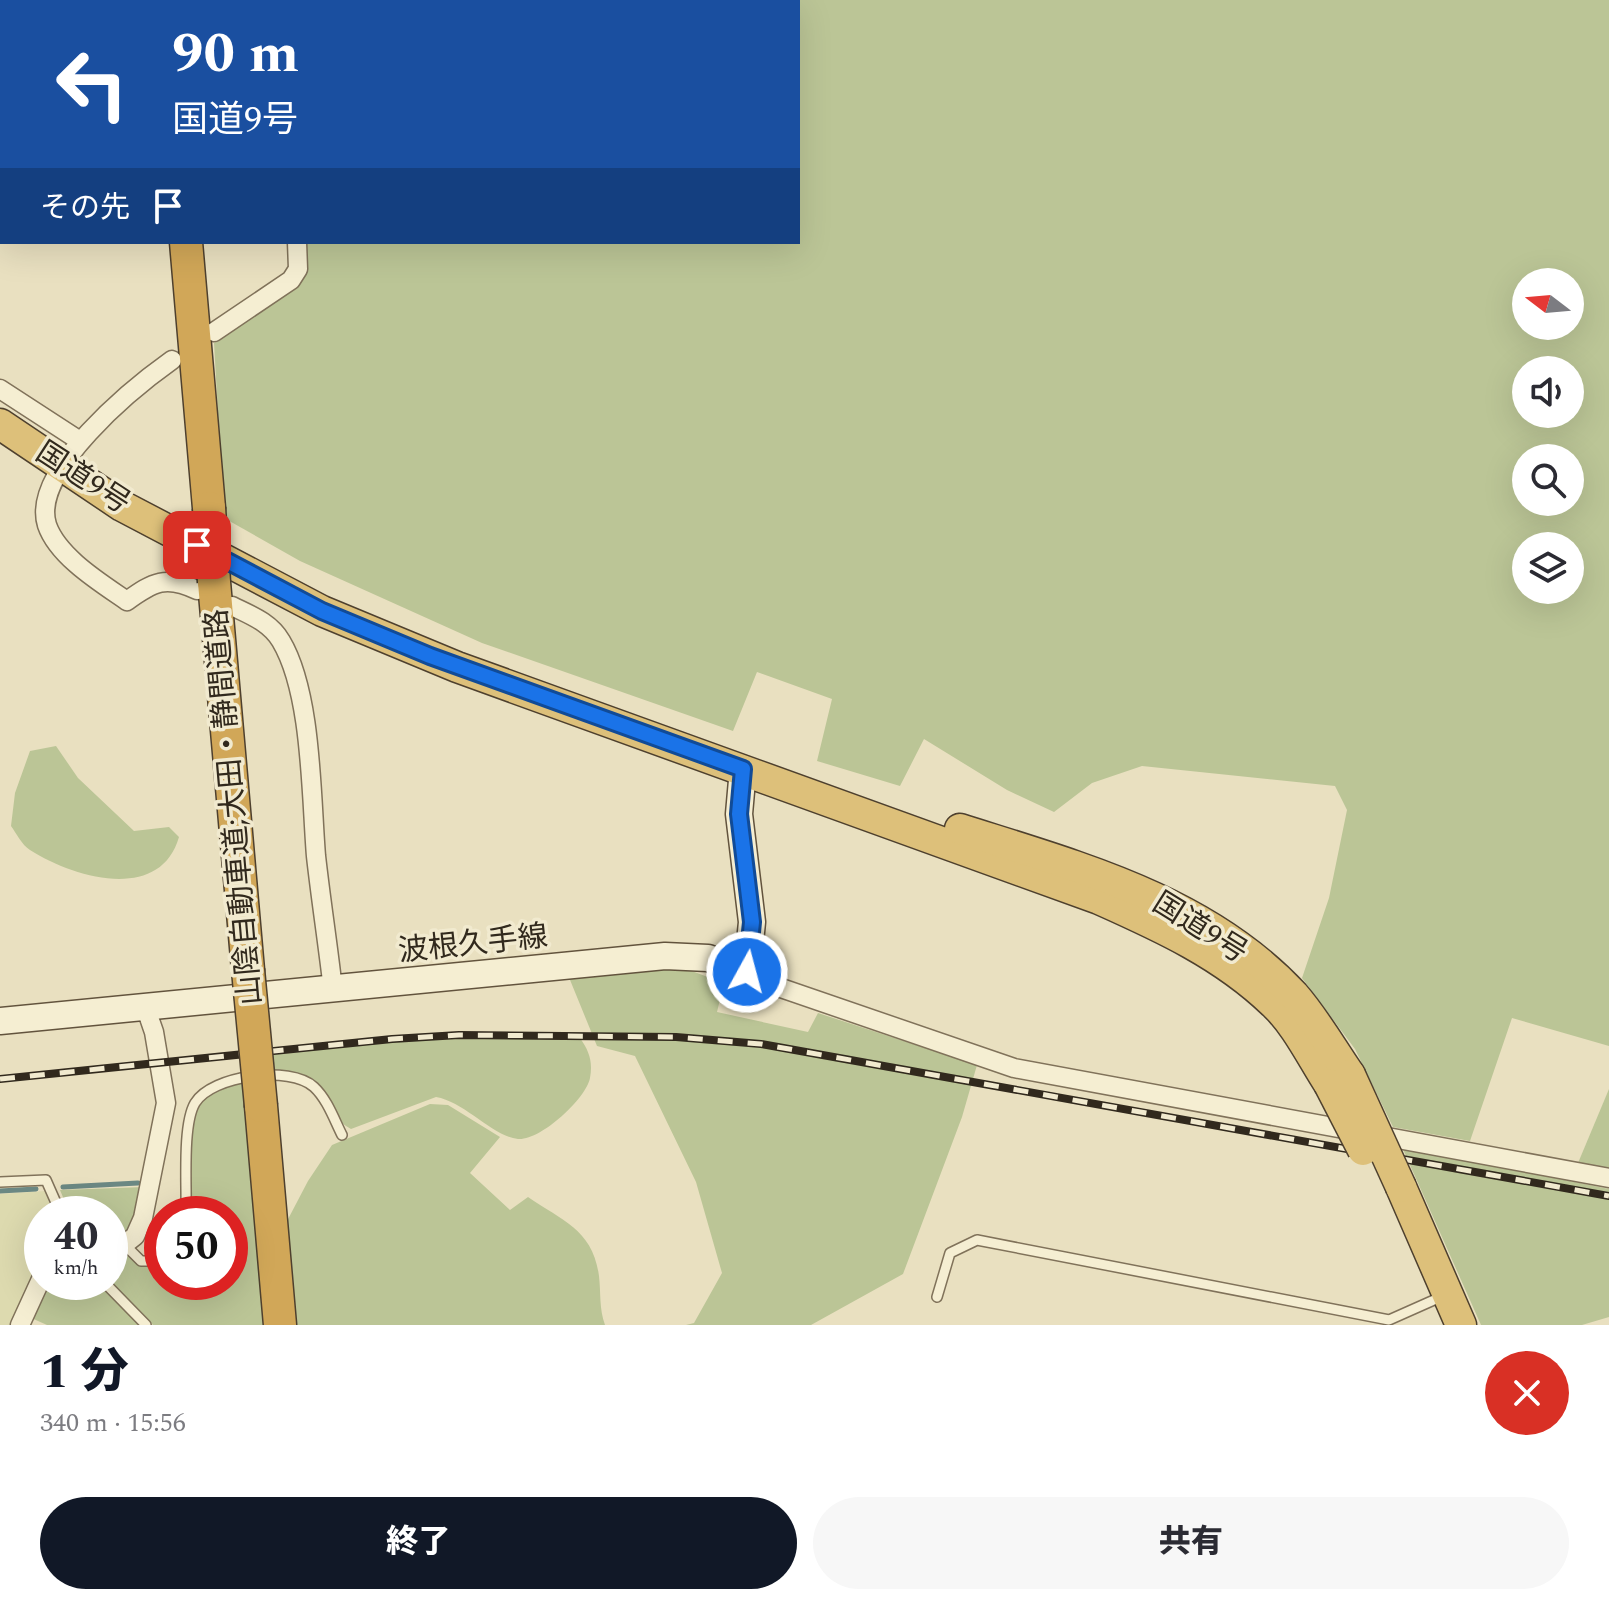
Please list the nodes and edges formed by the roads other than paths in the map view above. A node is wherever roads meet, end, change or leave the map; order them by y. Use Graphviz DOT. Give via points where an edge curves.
graph roads {
  1 [pos="186,244"];
  2 [pos="199,244"];
  3 [pos="297,244"];
  4 [pos="214,332"];
  5 [pos="184,363"];
  6 [pos="0,389"];
  7 [pos="0,424"];
  8 [pos="80,441"];
  9 [pos="60,464"];
  10 [pos="214,593"];
  11 [pos="743,769"];
  12 [pos="747,972"];
  13 [pos="333,990"];
  14 [pos="145,1006"];
  15 [pos="0,1021"];
  16 [pos="342,1135"];
  17 [pos="1609,1178"];
  18 [pos="0,1182"];
  19 [pos="1393,1189"];
  20 [pos="53,1196"];
  21 [pos="187,1196"];
  22 [pos="128,1238"];
  23 [pos="937,1297"];
  24 [pos="31,1300"];
  25 [pos="122,1300"];
  26 [pos="1440,1313"];
  27 [pos="1388,1323"];
  28 [pos="20,1325"];
  29 [pos="146,1325"];
  30 [pos="280,1325"];
  31 [pos="1461,1325"];
  1 -- 5 [label="highway, 山陰自動車道;大田・静間道路"];
  2 -- 5 [label="highway"];
  3 -- 4 [label="street" via="298,269 291,280"];
  5 -- 8 [label="street" via="134,387"];
  5 -- 10 [label="highway, 山陰自動車道;大田・静間道路, bridge" via="209,508"];
  6 -- 8 [label="street"];
  7 -- 9 [label="highway, 国道9号"];
  8 -- 9 [label="street"];
  9 -- 10 [label="street" via="47,503 47,525 83,571 127,601 150,585 177,581"];
  9 -- 11 [label="highway, 国道9号" via="122,506 322,611 457,667"];
  10 -- 13 [label="street" via="266,623 293,668 309,756"];
  10 -- 30 [label="highway, 山陰自動車道;大田・静間道路, bridge"];
  11 -- 12 [label="main road" via="739,814 752,922"];
  11 -- 19 [label="highway, 国道9号, bridge" via="1099,899 1228,965 1275,1005 1340,1079"];
  12 -- 13 [label="main road, 波根久手線" via="708,958 665,956"];
  12 -- 17 [label="street" via="1014,1068"];
  13 -- 14 [label="main road, 波根久手線"];
  14 -- 15 [label="main road, 波根久手線"];
  14 -- 22 [label="street" via="166,1103 143,1218"];
  16 -- 21 [label="lane" via="322,1096 294,1075 238,1079 208,1088 190,1113"];
  18 -- 20 [label="lane" via="46,1180"];
  19 -- 26 [label="highway, 国道9号"];
  19 -- 31 [label="highway, 国道9号"];
  23 -- 27 [label="lane" via="950,1253 977,1240"];
  24 -- 28 [label="street"];
  25 -- 29 [label="lane"];
  26 -- 27 [label="lane"];
}
